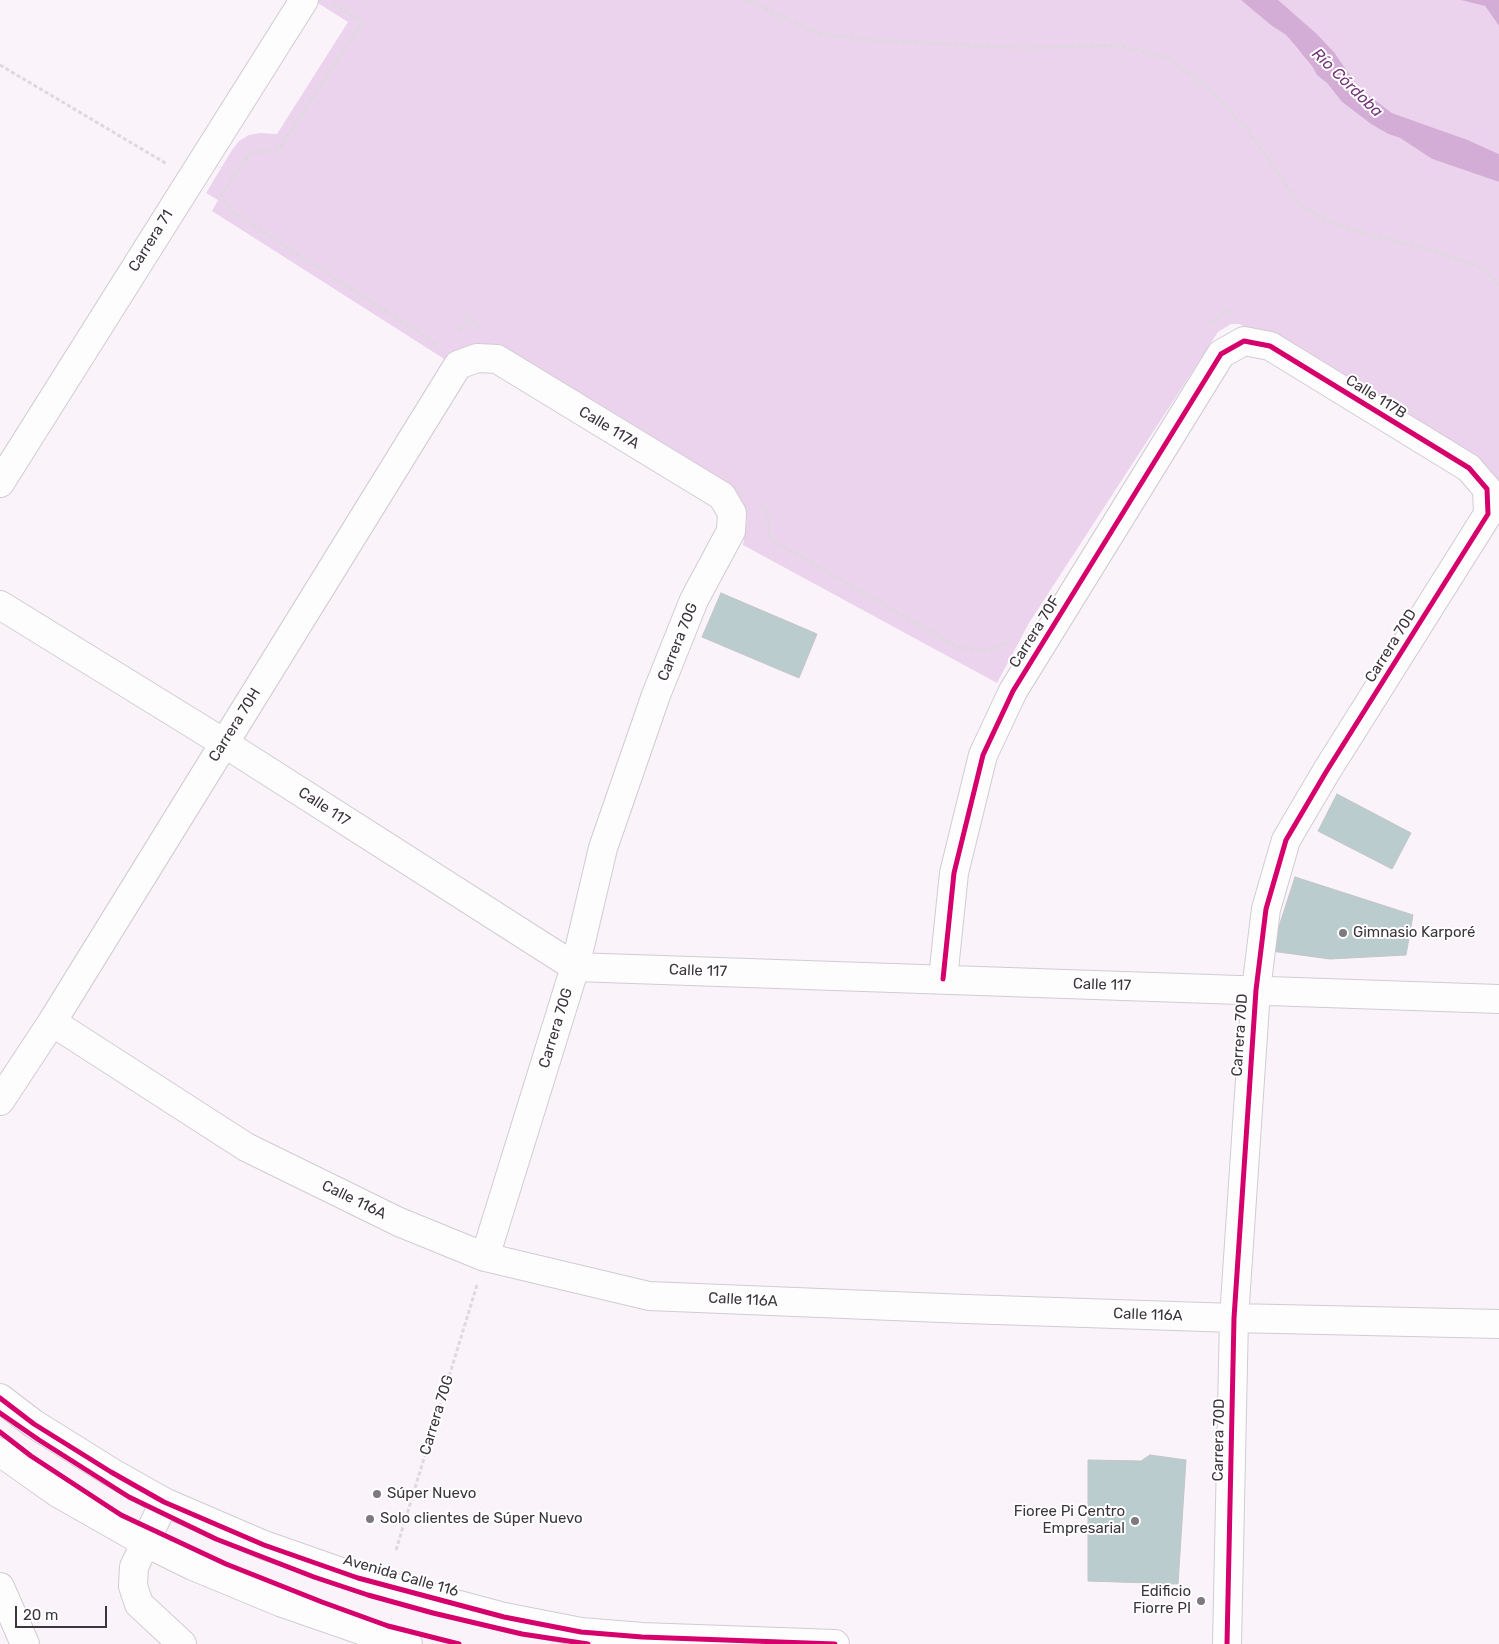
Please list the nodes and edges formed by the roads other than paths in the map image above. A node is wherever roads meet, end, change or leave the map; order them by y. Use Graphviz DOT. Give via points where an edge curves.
graph roads {
  1 [pos="304,0"];
  2 [pos="1243,328"];
  3 [pos="477,358"];
  4 [pos="0,483"];
  5 [pos="1487,488"];
  6 [pos="732,513"];
  7 [pos="0,605"];
  8 [pos="224,743"];
  9 [pos="575,967"];
  10 [pos="944,980"];
  11 [pos="1256,990"];
  12 [pos="1499,998"];
  13 [pos="52,1022"];
  14 [pos="0,1101"];
  15 [pos="485,1257"];
  16 [pos="1234,1318"];
  17 [pos="1499,1324"];
  18 [pos="0,1398"];
  19 [pos="0,1452"];
  20 [pos="164,1502"];
  21 [pos="146,1543"];
  22 [pos="0,1587"];
  23 [pos="25,1644"];
  24 [pos="182,1644"];
  25 [pos="408,1644"];
  26 [pos="835,1644"];
  27 [pos="1227,1644"];
  1 -- 4 [label="street, Carrera 71"];
  2 -- 5 [label="street, Calle 117B" via="1469,468"];
  2 -- 10 [label="street, Carrera 70F" via="1221,354 1013,691 983,755 954,872"];
  3 -- 6 [label="street, Calle 117A" via="497,359 522,374 722,496"];
  3 -- 8 [label="street, Carrera 70H" via="458,365"];
  5 -- 11 [label="street, Carrera 70D" via="1488,514 1286,840 1266,909"];
  6 -- 9 [label="street, Carrera 70G" via="731,531 694,600 653,704 603,848"];
  7 -- 8 [label="street, Calle 117"];
  8 -- 9 [label="street, Calle 117"];
  8 -- 13 [label="street, Carrera 70H"];
  9 -- 10 [label="street, Calle 117"];
  9 -- 15 [label="street, Carrera 70G"];
  10 -- 11 [label="street, Calle 117"];
  11 -- 12 [label="street, Calle 117"];
  11 -- 16 [label="street, Carrera 70D"];
  13 -- 14 [label="street, Carrera 70H"];
  13 -- 15 [label="street, Calle 116A" via="246,1147 399,1222"];
  15 -- 16 [label="street, Calle 116A" via="649,1296"];
  16 -- 17 [label="street, Calle 116A"];
  16 -- 27 [label="street, Carrera 70D"];
  18 -- 20 [label="street, Avenida Calle 116" via="42,1428"];
  19 -- 21 [label="street" via="58,1493"];
  20 -- 21 [label="street"];
  20 -- 26 [label="street, Avenida Calle 116" via="314,1564 504,1617 581,1632 642,1637"];
  21 -- 24 [label="street" via="134,1567 133,1586 140,1604"];
  21 -- 25 [label="street" via="280,1602"];
  22 -- 23 [label="street"];
}
